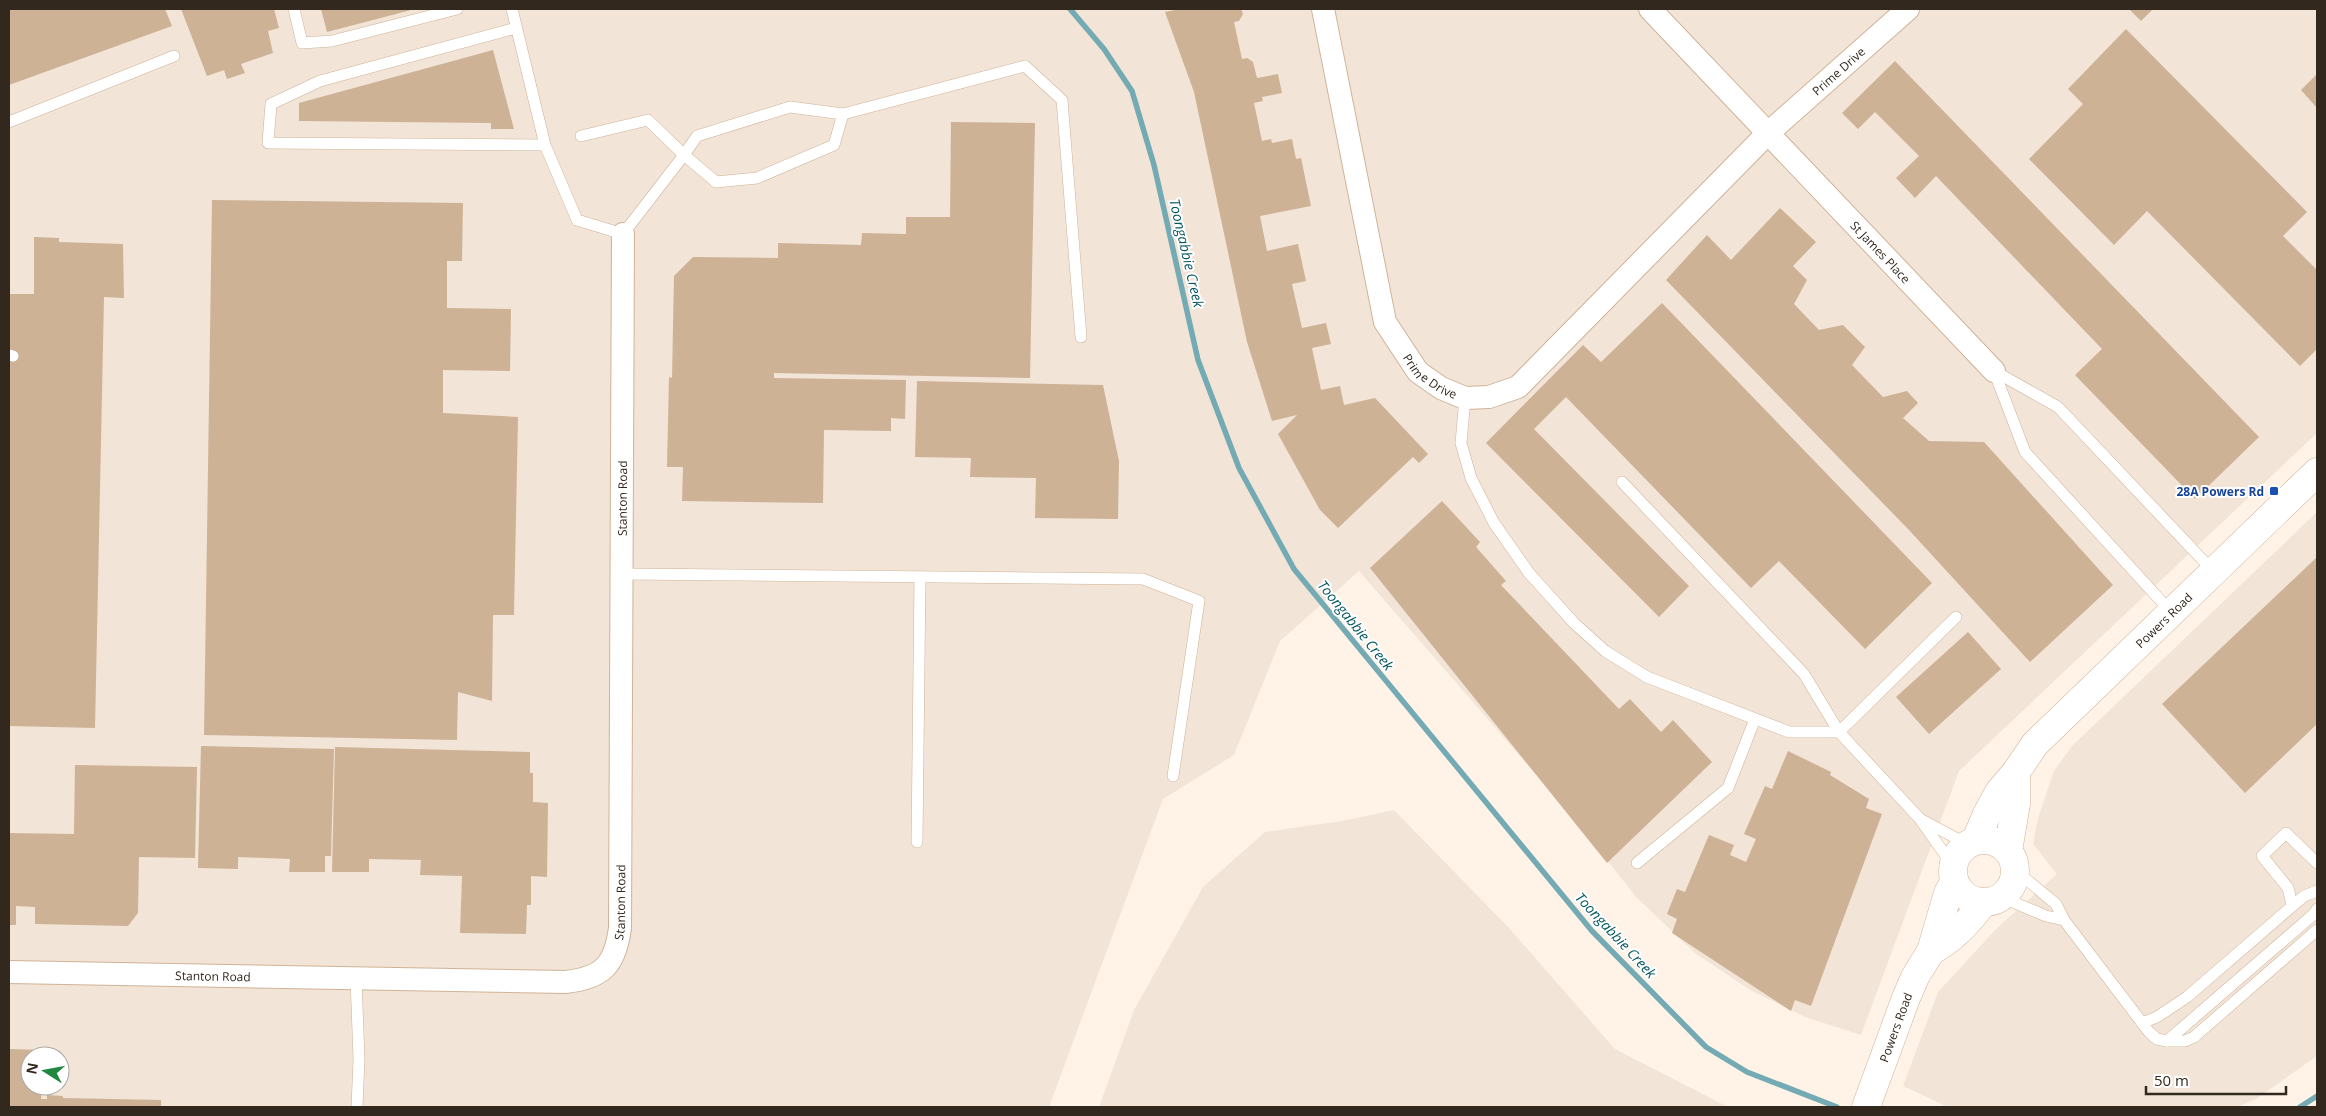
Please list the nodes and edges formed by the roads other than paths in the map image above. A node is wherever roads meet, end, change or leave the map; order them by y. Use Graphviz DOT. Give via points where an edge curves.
graph roads {
  1 [pos="294,9"];
  2 [pos="457,9"];
  3 [pos="512,9"];
  4 [pos="1322,9"];
  5 [pos="1650,9"];
  6 [pos="1908,9"];
  7 [pos="516,28"];
  8 [pos="174,56"];
  9 [pos="843,114"];
  10 [pos="9,122"];
  11 [pos="1768,134"];
  12 [pos="581,136"];
  13 [pos="545,145"];
  14 [pos="684,156"];
  15 [pos="623,234"];
  16 [pos="1081,337"];
  17 [pos="1994,371"];
  18 [pos="1466,398"];
  19 [pos="2317,472"];
  20 [pos="1622,482"];
  21 [pos="2214,572"];
  22 [pos="622,574"];
  23 [pos="920,577"];
  24 [pos="2172,612"];
  25 [pos="1956,617"];
  26 [pos="1754,719"];
  27 [pos="1839,732"];
  28 [pos="2016,772"];
  29 [pos="1173,776"];
  30 [pos="1920,819"];
  31 [pos="917,842"];
  32 [pos="1962,858"];
  33 [pos="2012,860"];
  34 [pos="1637,863"];
  35 [pos="2317,863"];
  36 [pos="2317,891"];
  37 [pos="1992,900"];
  38 [pos="2292,906"];
  39 [pos="2317,909"];
  40 [pos="2064,920"];
  41 [pos="2317,930"];
  42 [pos="1931,951"];
  43 [pos="9,972"];
  44 [pos="356,978"];
  45 [pos="2142,1023"];
  46 [pos="2167,1041"];
  47 [pos="357,1107"];
  48 [pos="1866,1107"];
  1 -- 2 [label="lane" via="302,42 332,41"];
  3 -- 7 [label="lane"];
  4 -- 18 [label="street, Prime Drive" via="1385,322 1418,372 1441,388"];
  5 -- 11 [label="street"];
  6 -- 11 [label="street, Prime Drive"];
  7 -- 13 [label="lane"];
  7 -- 13 [label="lane" via="320,81 270,104 268,143"];
  8 -- 10 [label="lane"];
  9 -- 14 [label="lane" via="790,107 697,136"];
  9 -- 14 [label="lane" via="834,145 757,178 716,182"];
  9 -- 16 [label="lane" via="1025,66 1062,100"];
  11 -- 17 [label="street, St James Place"];
  11 -- 18 [label="street, Prime Drive" via="1518,386 1489,397"];
  12 -- 14 [label="lane" via="648,120"];
  13 -- 15 [label="lane" via="577,220"];
  14 -- 15 [label="lane"];
  15 -- 22 [label="street, Stanton Road"];
  17 -- 21 [label="lane" via="2058,407"];
  17 -- 24 [label="lane" via="2025,452"];
  18 -- 26 [label="lane" via="1461,443 1471,478 1494,524 1529,573 1605,651 1647,677"];
  19 -- 21 [label="street, Powers Road"];
  20 -- 27 [label="lane" via="1804,674"];
  21 -- 24 [label="street, Powers Road"];
  22 -- 23 [label="lane"];
  22 -- 44 [label="street, Stanton Road" via="620,928 617,950 609,963 596,974 565,982"];
  23 -- 29 [label="lane" via="1143,580 1199,601"];
  23 -- 31 [label="lane"];
  24 -- 28 [label="street, Powers Road" via="2041,737"];
  25 -- 27 [label="lane"];
  26 -- 27 [label="lane" via="1789,732"];
  26 -- 34 [label="lane" via="1728,788"];
  27 -- 30 [label="lane"];
  28 -- 32 [label="street, Powers Road" via="1999,792"];
  28 -- 33 [label="street"];
  30 -- 32 [label="lane"];
  30 -- 32 [label="lane"];
  32 -- 33 [label="street" via="1994,841"];
  32 -- 37 [label="street" via="1965,897"];
  32 -- 42 [label="street, Powers Road"];
  33 -- 37 [label="street" via="2014,880 2009,890"];
  33 -- 40 [label="lane" via="2056,904"];
  35 -- 38 [label="lane" via="2286,833 2262,856 2288,888"];
  36 -- 38 [label="lane"];
  37 -- 40 [label="lane"];
  37 -- 42 [label="street, Powers Road" via="1945,943"];
  38 -- 45 [label="lane" via="2187,997"];
  39 -- 46 [label="lane"];
  40 -- 45 [label="lane"];
  41 -- 46 [label="lane" via="2194,1037 2186,1041"];
  42 -- 48 [label="street, Powers Road" via="1915,976"];
  43 -- 44 [label="street, Stanton Road"];
  44 -- 47 [label="lane"];
  45 -- 46 [label="lane" via="2157,1039"];
}
